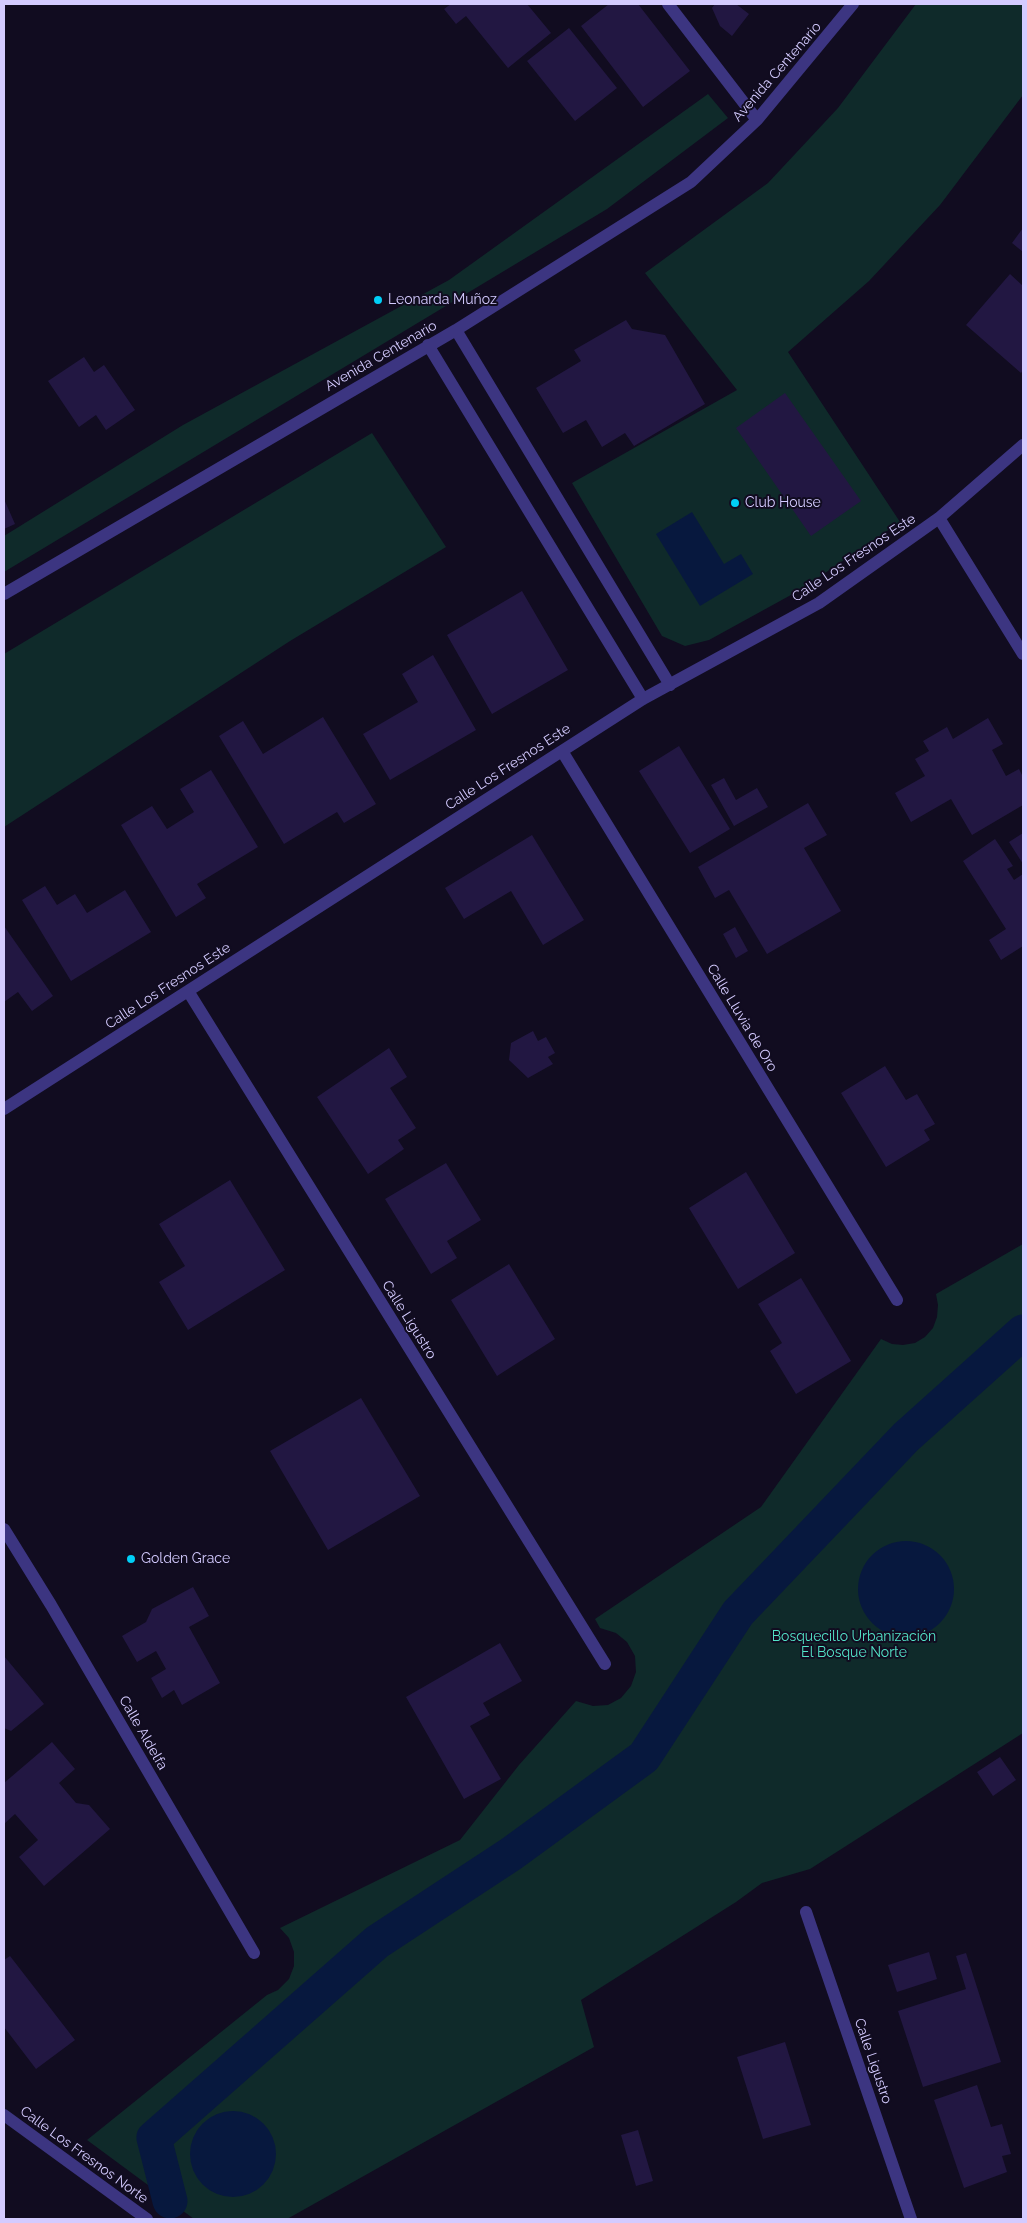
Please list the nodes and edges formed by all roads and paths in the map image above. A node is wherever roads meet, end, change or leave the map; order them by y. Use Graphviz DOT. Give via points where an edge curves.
graph roads {
  1 [pos="668,4"];
  2 [pos="853,4"];
  3 [pos="757,120"];
  4 [pos="456,330"];
  5 [pos="428,346"];
  6 [pos="1023,445"];
  7 [pos="939,518"];
  8 [pos="4,594"];
  9 [pos="1023,654"];
  10 [pos="670,685"];
  11 [pos="644,699"];
  12 [pos="562,750"];
  13 [pos="188,992"];
  14 [pos="4,1109"];
  15 [pos="897,1300"];
  16 [pos="4,1530"];
  17 [pos="605,1664"];
  18 [pos="806,1912"];
  19 [pos="254,1953"];
  20 [pos="4,2115"];
  21 [pos="147,2219"];
  22 [pos="911,2219"];
  1 -- 3 [label="street"];
  2 -- 3 [label="street, Avenida Centenario"];
  3 -- 4 [label="street, Avenida Centenario" via="691,182"];
  4 -- 5 [label="street, Avenida Centenario"];
  4 -- 10 [label="street"];
  5 -- 8 [label="street, Avenida Centenario"];
  5 -- 11 [label="street"];
  6 -- 7 [label="street, Calle Los Fresnos Este"];
  7 -- 9 [label="street"];
  7 -- 10 [label="street, Calle Los Fresnos Este" via="819,603"];
  10 -- 11 [label="street, Calle Los Fresnos Este"];
  11 -- 12 [label="street, Calle Los Fresnos Este"];
  12 -- 13 [label="street, Calle Los Fresnos Este"];
  12 -- 15 [label="street, Calle Lluvia de Oro"];
  13 -- 14 [label="street, Calle Los Fresnos Este"];
  13 -- 17 [label="street, Calle Ligustro"];
  16 -- 19 [label="street, Calle Aldelfa"];
  18 -- 22 [label="street, Calle Ligustro"];
  20 -- 21 [label="street, Calle Los Fresnos Norte"];
}
